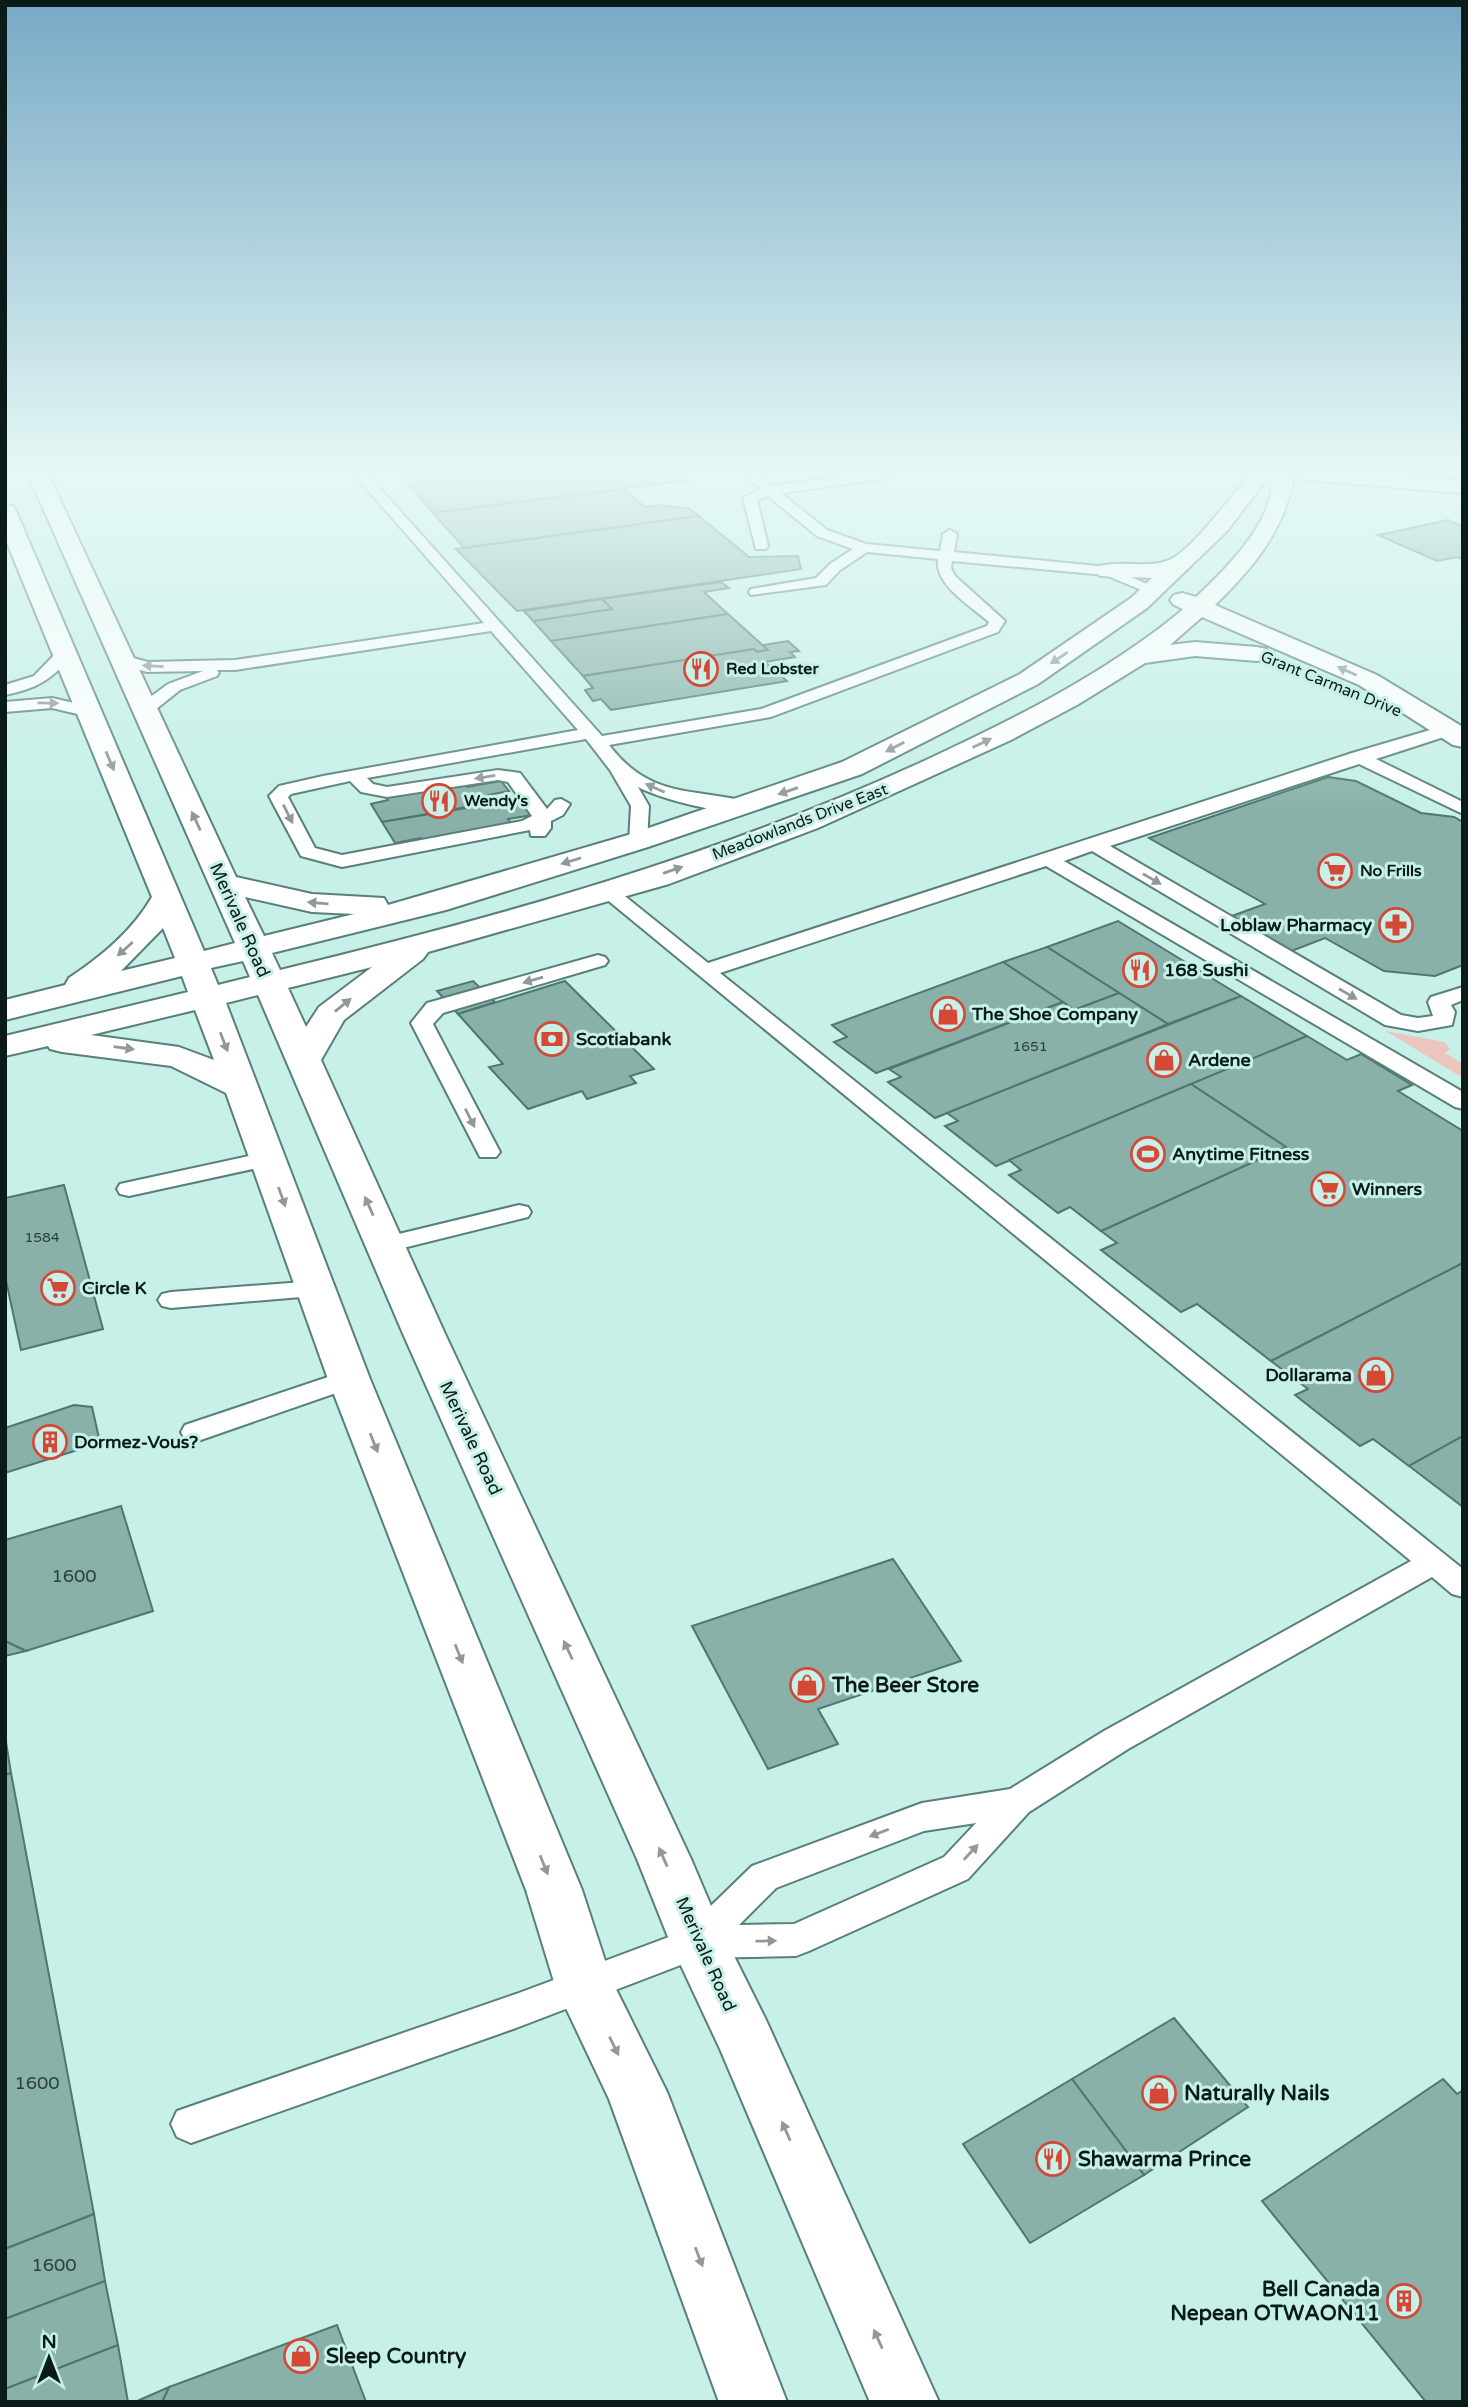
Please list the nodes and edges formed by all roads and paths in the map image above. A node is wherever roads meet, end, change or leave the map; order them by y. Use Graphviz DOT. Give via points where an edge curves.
graph roads {
  1 [pos="37,586"];
  2 [pos="88,586"];
  3 [pos="460,586"];
  4 [pos="793,586"];
  5 [pos="957,586"];
  6 [pos="1119,586"];
  7 [pos="1151,586"];
  8 [pos="1222,586"];
  9 [pos="756,592"];
  10 [pos="1138,596"];
  11 [pos="1192,615"];
  12 [pos="495,626"];
  13 [pos="65,653"];
  14 [pos="1257,654"];
  15 [pos="1142,656"];
  16 [pos="121,660"];
  17 [pos="235,665"];
  18 [pos="5,690"];
  19 [pos="5,707"];
  20 [pos="144,710"];
  21 [pos="90,712"];
  22 [pos="1455,735"];
  23 [pos="594,737"];
  24 [pos="1358,757"];
  25 [pos="618,769"];
  26 [pos="354,775"];
  27 [pos="561,804"];
  28 [pos="743,806"];
  29 [pos="1463,809"];
  30 [pos="542,820"];
  31 [pos="357,838"];
  32 [pos="638,841"];
  33 [pos="1093,844"];
  34 [pos="372,856"];
  35 [pos="1046,859"];
  36 [pos="224,883"];
  37 [pos="608,893"];
  38 [pos="167,897"];
  39 [pos="435,903"];
  40 [pos="428,941"];
  41 [pos="254,949"];
  42 [pos="598,961"];
  43 [pos="193,963"];
  44 [pos="705,971"];
  45 [pos="268,983"];
  46 [pos="1463,993"];
  47 [pos="206,997"];
  48 [pos="46,999"];
  49 [pos="5,1010"];
  50 [pos="19,1043"];
  51 [pos="304,1060"];
  52 [pos="242,1087"];
  53 [pos="1463,1101"];
  54 [pos="488,1152"];
  55 [pos="268,1159"];
  56 [pos="129,1189"];
  57 [pos="519,1212"];
  58 [pos="387,1244"];
  59 [pos="316,1289"];
  60 [pos="171,1300"];
  61 [pos="349,1379"];
  62 [pos="195,1432"];
  63 [pos="1434,1562"];
  64 [pos="1463,1586"];
  65 [pos="1017,1802"];
  66 [pos="698,1942"];
  67 [pos="584,1984"];
  68 [pos="191,2124"];
  69 [pos="753,2402"];
  70 [pos="905,2402"];
  1 -- 13 [label="main road"];
  2 -- 16 [label="main road, Merivale Road"];
  3 -- 12 [label="lane"];
  4 -- 9 [label="lane"];
  5 -- 23 [label="lane" via="997,621 993,629 765,713"];
  6 -- 10 [label="lane"];
  7 -- 10 [label="main road, Meadowlands Drive East"];
  8 -- 11 [label="main road, Meadowlands Drive East"];
  10 -- 11 [label="main road, Grant Carman Drive"];
  10 -- 28 [label="main road, Meadowlands Drive East, one-way" via="1029,679 852,768"];
  11 -- 14 [label="main road, Grant Carman Drive"];
  11 -- 15 [label="main road, Meadowlands Drive East"];
  22 -- 11 [label="main road, Grant Carman Drive, one-way" via="1368,680"];
  12 -- 17 [label="lane"];
  12 -- 23 [label="lane"];
  13 -- 18 [label="lane" via="44,678"];
  13 -- 21 [label="main road"];
  14 -- 15 [label="main road" via="1195,649"];
  14 -- 22 [label="main road, Grant Carman Drive"];
  37 -- 15 [label="main road, Meadowlands Drive East, one-way" via="781,833 921,774 1049,710"];
  17 -- 16 [label="lane, one-way" via="147,667"];
  16 -- 20 [label="main road, Merivale Road"];
  17 -- 20 [label="lane" via="174,687"];
  19 -- 21 [label="lane, one-way" via="52,703"];
  36 -- 20 [label="main road, Merivale Road, one-way"];
  21 -- 38 [label="main road, one-way"];
  22 -- 24 [label="lane"];
  23 -- 25 [label="lane"];
  23 -- 26 [label="lane"];
  24 -- 29 [label="lane"];
  24 -- 33 [label="lane"];
  28 -- 25 [label="lane, one-way" via="659,791"];
  25 -- 32 [label="lane" via="640,806"];
  30 -- 26 [label="lane, one-way" via="514,777 498,775 387,792 367,788"];
  26 -- 34 [label="lane, one-way" via="285,790 278,796 305,848 332,860"];
  27 -- 30 [label="lane"];
  28 -- 32 [label="main road, Meadowlands Drive East"];
  30 -- 34 [label="lane"];
  31 -- 34 [label="lane"];
  32 -- 39 [label="main road, Meadowlands Drive East, one-way"];
  33 -- 35 [label="lane"];
  33 -- 46 [label="lane, one-way" via="1393,1020 1425,1026 1444,1020 1439,1002"];
  35 -- 44 [label="lane"];
  35 -- 53 [label="lane"];
  39 -- 36 [label="main road, one-way" via="312,903"];
  36 -- 41 [label="main road, Merivale Road"];
  37 -- 40 [label="main road, Meadowlands Drive East"];
  37 -- 44 [label="lane"];
  38 -- 43 [label="main road"];
  38 -- 48 [label="main road, one-way" via="156,920 126,950 82,984"];
  39 -- 41 [label="main road, Meadowlands Drive East"];
  40 -- 45 [label="main road, Meadowlands Drive East"];
  51 -- 40 [label="main road, one-way" via="331,1014"];
  41 -- 43 [label="main road, Meadowlands Drive East"];
  41 -- 45 [label="main road, Merivale Road"];
  42 -- 54 [label="lane, one-way" via="435,1008 422,1023"];
  43 -- 47 [label="main road"];
  43 -- 48 [label="main road, Meadowlands Drive East"];
  44 -- 63 [label="lane"];
  45 -- 47 [label="main road, Meadowlands Drive East"];
  45 -- 51 [label="main road, Merivale Road"];
  47 -- 50 [label="main road, Meadowlands Drive East"];
  47 -- 52 [label="main road, one-way"];
  48 -- 49 [label="main road"];
  50 -- 52 [label="main road, one-way" via="101,1045 179,1057"];
  58 -- 51 [label="main road, Merivale Road, one-way"];
  52 -- 55 [label="main road"];
  55 -- 56 [label="lane"];
  55 -- 59 [label="main road, one-way"];
  57 -- 58 [label="lane"];
  66 -- 58 [label="main road, Merivale Road, one-way"];
  59 -- 60 [label="lane"];
  59 -- 61 [label="main road"];
  61 -- 62 [label="lane"];
  61 -- 67 [label="main road, one-way" via="554,1890"];
  63 -- 64 [label="lane"];
  63 -- 65 [label="lane" via="1116,1740"];
  65 -- 66 [label="lane, one-way" via="922,1817 764,1877"];
  66 -- 65 [label="lane, one-way" via="796,1940 956,1868"];
  66 -- 67 [label="lane"];
  70 -- 66 [label="main road, Merivale Road, one-way"];
  67 -- 68 [label="lane"];
  67 -- 69 [label="main road, one-way" via="637,2092"];
}
